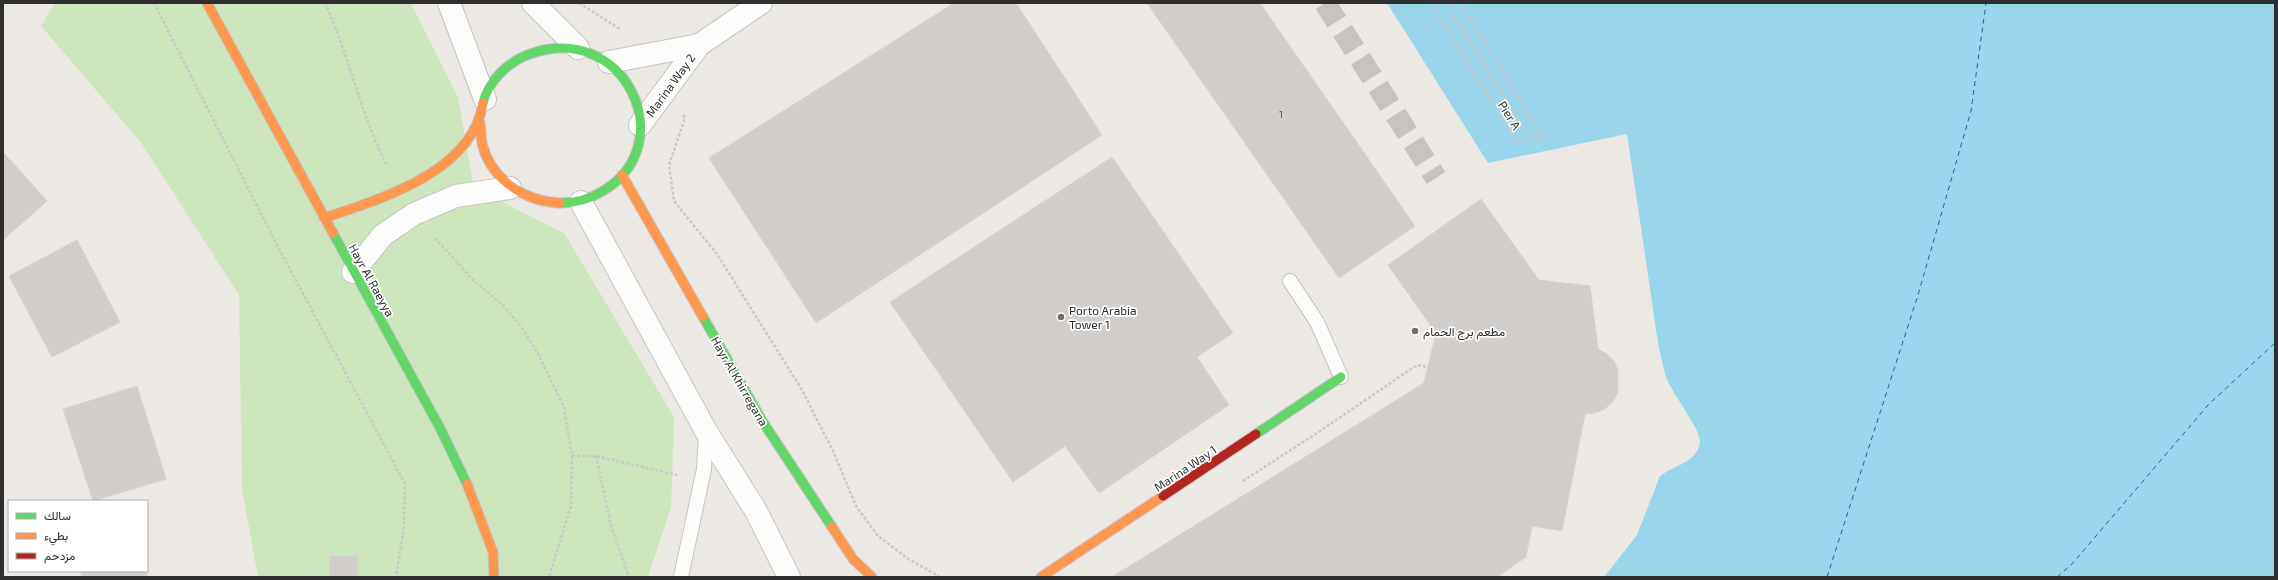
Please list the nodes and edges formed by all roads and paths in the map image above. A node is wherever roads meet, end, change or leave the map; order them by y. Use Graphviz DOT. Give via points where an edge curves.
graph roads {
  1 [pos="154,3"];
  2 [pos="207,3"];
  3 [pos="450,3"];
  4 [pos="533,3"];
  5 [pos="579,3"];
  6 [pos="761,3"];
  7 [pos="1430,3"];
  8 [pos="1446,3"];
  9 [pos="1461,3"];
  10 [pos="700,45"];
  11 [pos="578,48"];
  12 [pos="644,55"];
  13 [pos="609,62"];
  14 [pos="666,92"];
  15 [pos="485,99"];
  16 [pos="480,123"];
  17 [pos="640,125"];
  18 [pos="1526,132"];
  19 [pos="622,175"];
  20 [pos="510,188"];
  21 [pos="581,202"];
  22 [pos="324,218"];
  23 [pos="353,272"];
  24 [pos="1290,281"];
  25 [pos="1341,376"];
  26 [pos="564,407"];
  27 [pos="706,432"];
  28 [pos="572,456"];
  29 [pos="596,456"];
  30 [pos="701,482"];
  31 [pos="396,577"];
  32 [pos="494,577"];
  33 [pos="549,577"];
  34 [pos="629,577"];
  35 [pos="681,577"];
  36 [pos="789,577"];
  37 [pos="872,577"];
  38 [pos="940,577"];
  39 [pos="1041,577"];
  1 -- 31 [label="path" via="276,243 405,484 404,526"];
  2 -- 22 [label="street, Hayr Al Raeyya"];
  3 -- 15 [label="street"];
  4 -- 11 [label="street"];
  5 -- 12 [label="path" via="618,27"];
  6 -- 10 [label="street, Marina Way 2"];
  7 -- 9 [label="path, Pier A" via="1516,141 1543,137"];
  8 -- 18 [label="path"];
  10 -- 12 [label="street, Marina Way 2"];
  10 -- 14 [label="street, Marina Way 2"];
  11 -- 13 [label="street" via="594,53"];
  11 -- 15 [label="street" via="549,47 522,56 499,74"];
  12 -- 13 [label="street, Marina Way 2"];
  13 -- 17 [label="street" via="632,90 638,107"];
  14 -- 17 [label="street, Marina Way 2"];
  14 -- 38 [label="path" via="684,118 669,165 674,201 717,254 802,390 833,451 856,506 878,536 907,558"];
  15 -- 16 [label="street"];
  16 -- 20 [label="street" via="483,148 494,170"];
  16 -- 22 [label="street" via="450,158 430,174 399,191"];
  17 -- 19 [label="street" via="638,144"];
  19 -- 21 [label="street" via="604,192"];
  19 -- 37 [label="street, Hayr Al Khirregana" via="763,422 854,559"];
  20 -- 21 [label="street" via="532,200 556,205"];
  20 -- 23 [label="street" via="456,196 414,214 383,235"];
  21 -- 27 [label="street"];
  22 -- 23 [label="street, Hayr Al Raeyya"];
  23 -- 32 [label="street, Hayr Al Raeyya" via="440,428 472,494 493,552"];
  24 -- 25 [label="lane" via="1318,322"];
  25 -- 39 [label="street, Marina Way 1"];
  26 -- 28 [label="path"];
  27 -- 30 [label="lane"];
  27 -- 36 [label="street" via="756,511"];
  28 -- 29 [label="path"];
  28 -- 33 [label="path" via="571,506"];
  29 -- 30 [label="path"];
  29 -- 34 [label="path" via="611,526"];
  30 -- 35 [label="lane"];
}
